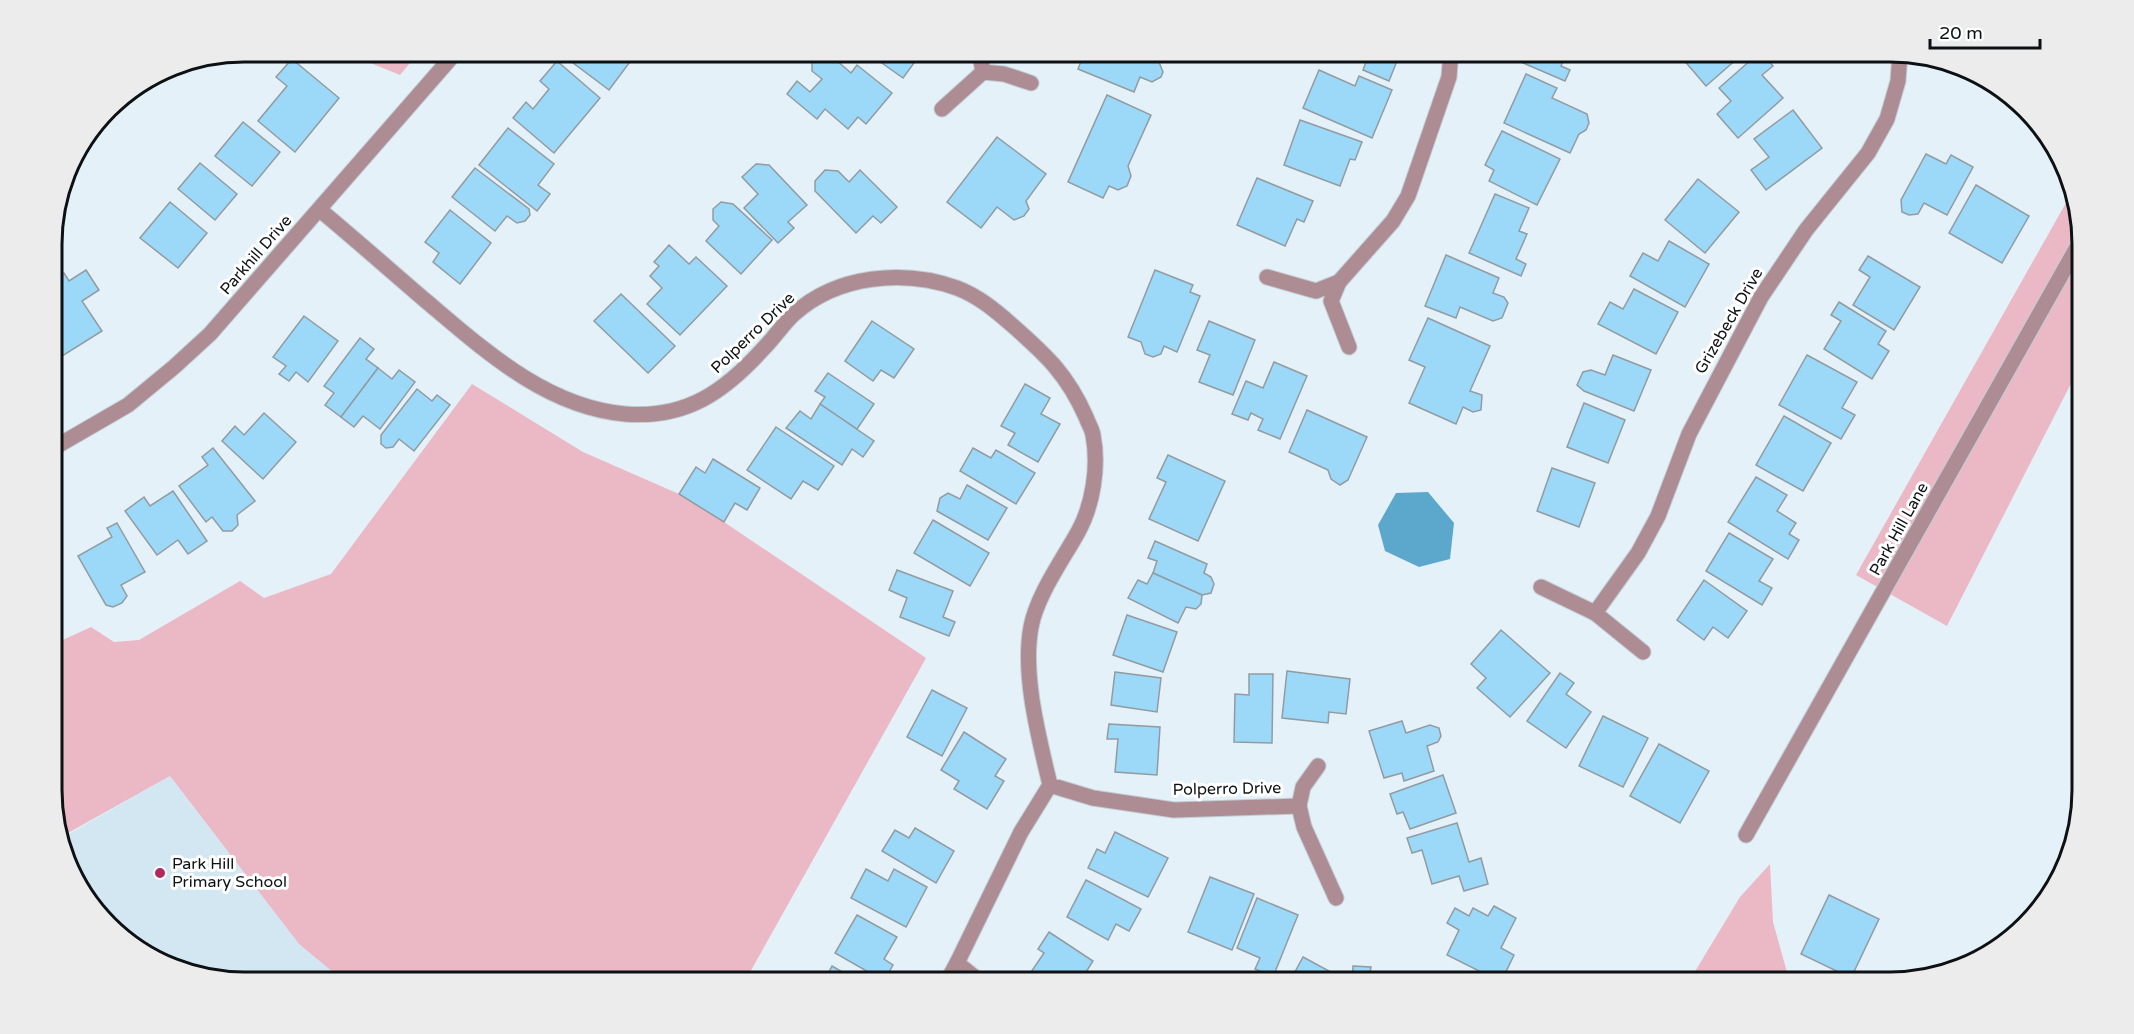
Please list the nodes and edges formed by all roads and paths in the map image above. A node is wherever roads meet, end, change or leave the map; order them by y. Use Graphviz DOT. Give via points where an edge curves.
graph roads {
  1 [pos="448,62"];
  2 [pos="981,62"];
  3 [pos="1450,62"];
  4 [pos="1899,62"];
  5 [pos="983,72"];
  6 [pos="1031,83"];
  7 [pos="942,109"];
  8 [pos="320,210"];
  9 [pos="2072,256"];
  10 [pos="1268,277"];
  11 [pos="1339,282"];
  12 [pos="1349,347"];
  13 [pos="62,443"];
  14 [pos="1541,587"];
  15 [pos="1595,613"];
  16 [pos="1643,652"];
  17 [pos="1318,766"];
  18 [pos="1050,785"];
  19 [pos="1299,806"];
  20 [pos="1746,835"];
  21 [pos="1336,898"];
  22 [pos="957,963"];
  23 [pos="952,972"];
  24 [pos="968,972"];
  1 -- 8 [label="street, Parkhill Drive"];
  2 -- 5 [label="street"];
  3 -- 11 [label="street" via="1449,77 1408,196 1393,221"];
  4 -- 15 [label="street, Grizebeck Drive" via="1887,119 1868,153 1806,231 1761,297 1689,434 1658,516 1638,553"];
  5 -- 6 [label="street"];
  5 -- 7 [label="street"];
  8 -- 13 [label="street, Parkhill Drive" via="236,306 174,367 128,405"];
  8 -- 18 [label="street, Polperro Drive" via="495,359 538,386 583,406 625,414 670,413 704,400 735,379 794,314 819,296 855,282 893,277 930,281 959,289 988,305 1049,358 1075,393 1093,434 1091,500 1080,529 1048,583 1031,627 1029,680"];
  9 -- 20 [label="street, Park Hill Lane"];
  10 -- 11 [label="street" via="1316,291"];
  11 -- 12 [label="street" via="1331,301"];
  14 -- 15 [label="street"];
  15 -- 16 [label="street"];
  17 -- 19 [label="street" via="1303,786"];
  18 -- 19 [label="street, Polperro Drive" via="1094,798 1173,810"];
  18 -- 22 [label="street" via="1021,832"];
  19 -- 21 [label="street" via="1304,827"];
  22 -- 23 [label="street"];
  22 -- 24 [label="street"];
}
